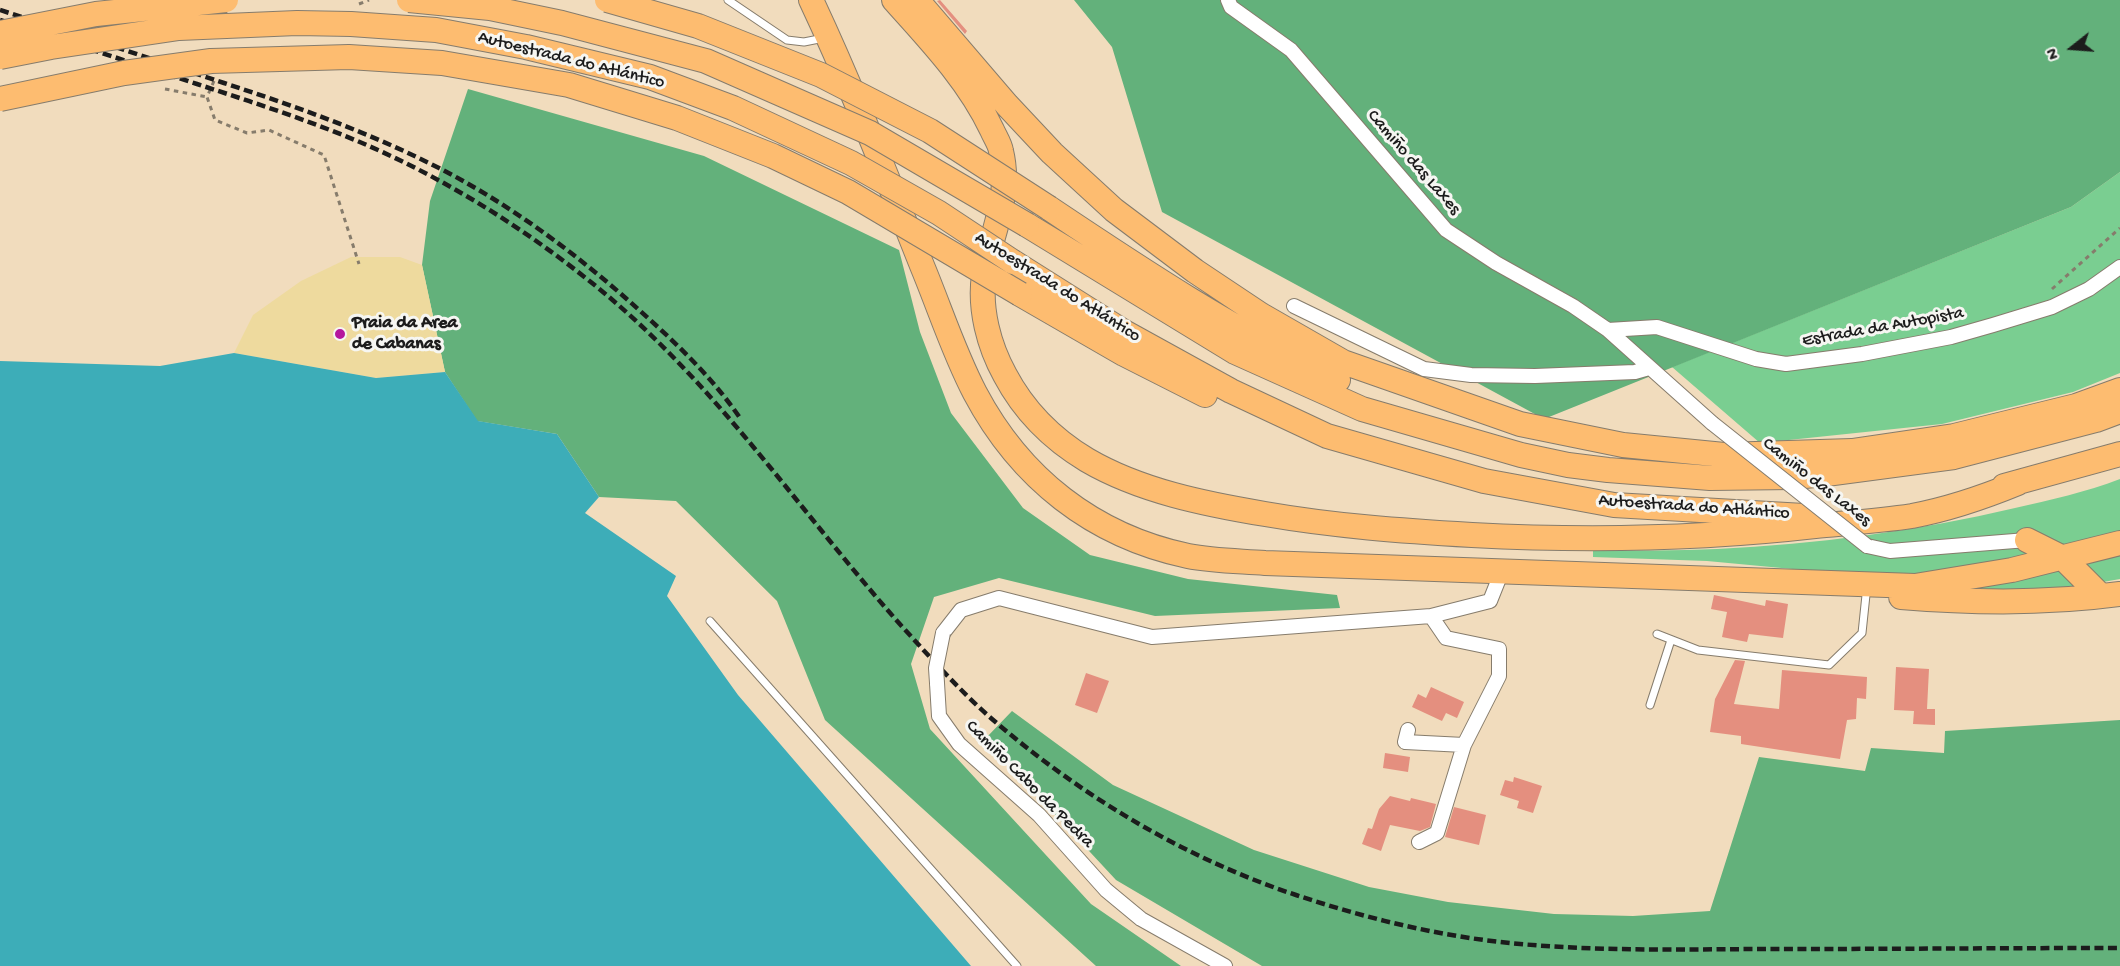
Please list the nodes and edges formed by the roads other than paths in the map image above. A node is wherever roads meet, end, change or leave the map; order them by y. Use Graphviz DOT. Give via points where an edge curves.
graph roads {
  1 [pos="226,0"];
  2 [pos="409,0"];
  3 [pos="607,0"];
  4 [pos="728,0"];
  5 [pos="811,0"];
  6 [pos="894,0"];
  7 [pos="917,0"];
  8 [pos="1228,0"];
  9 [pos="0,33"];
  10 [pos="828,37"];
  11 [pos="0,57"];
  12 [pos="0,99"];
  13 [pos="2120,267"];
  14 [pos="1294,306"];
  15 [pos="1608,330"];
  16 [pos="1649,368"];
  17 [pos="2120,390"];
  18 [pos="2120,411"];
  19 [pos="2120,454"];
  20 [pos="1710,478"];
  21 [pos="2019,483"];
  22 [pos="1614,505"];
  23 [pos="2027,540"];
  24 [pos="2118,543"];
  25 [pos="2063,558"];
  26 [pos="1502,571"];
  27 [pos="1722,580"];
  28 [pos="1866,595"];
  29 [pos="2111,595"];
  30 [pos="1431,616"];
  31 [pos="710,621"];
  32 [pos="1657,634"];
  33 [pos="1671,640"];
  34 [pos="1650,705"];
  35 [pos="1408,730"];
  36 [pos="1464,745"];
  37 [pos="1419,842"];
  38 [pos="1017,966"];
  39 [pos="1226,966"];
  1 -- 9 [label="highway, bridge" via="96,14"];
  2 -- 20 [label="highway, Autoestrada do Atlántico, bridge" via="490,8 706,61 870,133 1235,352 1362,409 1568,465"];
  3 -- 20 [label="highway, bridge" via="698,26 821,75 930,132 1232,327 1380,400 1479,433 1547,449 1655,463"];
  4 -- 10 [label="lane" via="787,40 804,42"];
  5 -- 10 [label="highway"];
  6 -- 21 [label="highway" via="930,39 980,105 1001,149 1005,189 984,277 987,331 996,356 1021,400 1052,436 1090,462 1119,475 1217,506 1307,522 1544,538 1753,534 1911,516 1973,501"];
  7 -- 17 [label="highway" via="1052,153 1114,210 1195,271 1343,362 1520,424 1623,445 1724,455 1852,451 1954,436 2076,406"];
  8 -- 15 [label="street, Camiño das Laxes" via="1231,7 1291,50 1446,230"];
  10 -- 26 [label="highway" via="975,393 1023,464 1061,499 1117,532 1187,556 1264,563"];
  11 -- 22 [label="highway, Autoestrada do Atlántico, bridge" via="179,28 351,24 436,30 650,77 733,108 851,164 939,213 1124,332 1231,392 1327,436 1484,482"];
  12 -- 22 [label="highway, bridge" via="211,61 349,57 442,63 569,85 677,118 773,156 848,192 1124,354 1275,427 1380,466 1460,490 1543,507"];
  13 -- 15 [label="street, Estrada da Autopista" via="2052,308 1952,337 1808,361 1756,359 1657,327"];
  14 -- 16 [label="street" via="1424,369 1471,375 1535,376 1635,372"];
  15 -- 16 [label="street, Camiño das Laxes"];
  16 -- 23 [label="street, Camiño das Laxes, bridge" via="1867,546 1890,551"];
  18 -- 20 [label="highway, Autoestrada do Atlántico" via="1954,457 1794,477"];
  19 -- 21 [label="highway, Autoestrada do Atlántico"];
  21 -- 22 [label="highway, Autoestrada do Atlántico" via="1918,505 1806,516"];
  23 -- 24 [label="highway"];
  23 -- 25 [label="highway"];
  24 -- 25 [label="highway"];
  25 -- 27 [label="highway" via="1915,586"];
  25 -- 29 [label="highway"];
  26 -- 27 [label="highway"];
  26 -- 30 [label="street, Camiño Cabo da Pedra" via="1490,601"];
  27 -- 28 [label="highway"];
  28 -- 29 [label="highway" via="2038,602"];
  28 -- 33 [label="lane" via="1862,633 1829,664 1698,650"];
  30 -- 36 [label="street" via="1446,638 1499,649 1499,676"];
  30 -- 39 [label="street, Camiño Cabo da Pedra, bridge" via="1152,637 999,598 961,610 943,633 936,668 939,716 959,744 1039,815 1106,890 1141,919"];
  31 -- 38 [label="lane"];
  32 -- 33 [label="lane"];
  33 -- 34 [label="lane"];
  35 -- 36 [label="street" via="1405,742"];
  36 -- 37 [label="street" via="1437,833"];
}
